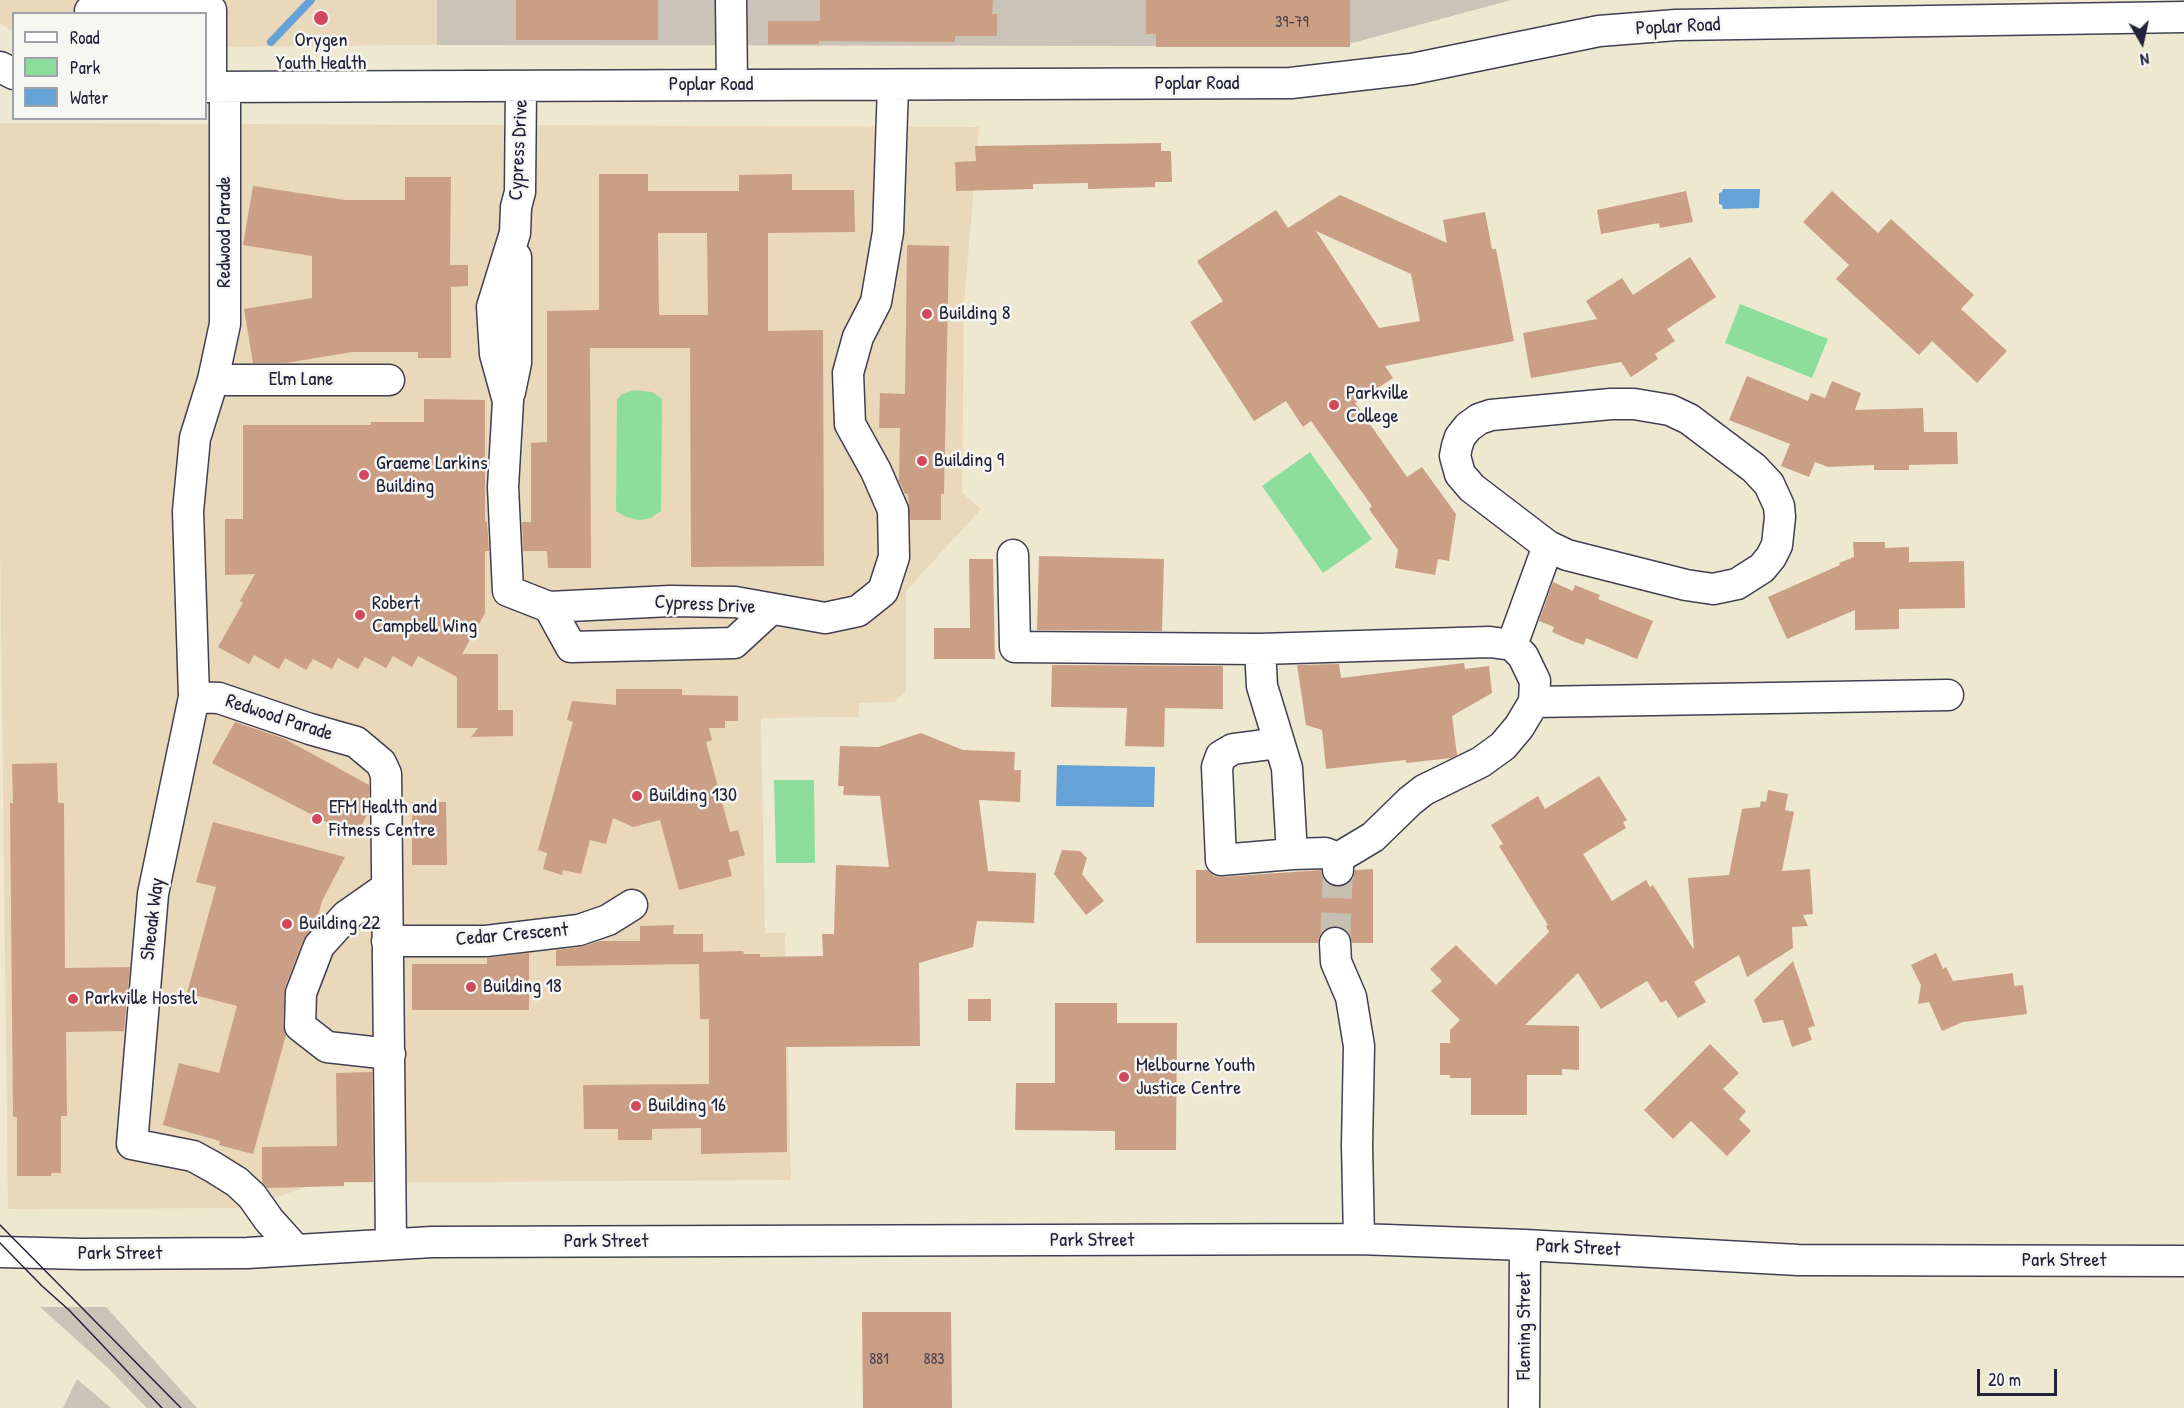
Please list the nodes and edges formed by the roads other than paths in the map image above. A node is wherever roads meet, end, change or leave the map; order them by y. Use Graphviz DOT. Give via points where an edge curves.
graph roads {
  1 [pos="731,0"];
  2 [pos="92,8"];
  3 [pos="2184,18"];
  4 [pos="732,85"];
  5 [pos="893,85"];
  6 [pos="521,86"];
  7 [pos="214,87"];
  8 [pos="213,380"];
  9 [pos="389,380"];
  10 [pos="1548,546"];
  11 [pos="1013,555"];
  12 [pos="549,607"];
  13 [pos="771,609"];
  14 [pos="1512,645"];
  15 [pos="1260,649"];
  16 [pos="1948,695"];
  17 [pos="194,698"];
  18 [pos="1534,702"];
  19 [pos="1279,743"];
  20 [pos="1292,854"];
  21 [pos="386,888"];
  22 [pos="632,905"];
  23 [pos="387,941"];
  24 [pos="1335,943"];
  25 [pos="390,1054"];
  26 [pos="1359,1239"];
  27 [pos="391,1244"];
  28 [pos="1525,1245"];
  29 [pos="296,1250"];
  30 [pos="0,1252"];
  31 [pos="2184,1261"];
  32 [pos="1524,1408"];
  1 -- 4 [label="street"];
  2 -- 7 [label="street, Redwood Parade" via="211,10"];
  3 -- 5 [label="street, Poplar Road" via="1676,25 1599,32 1412,69 1291,83"];
  4 -- 5 [label="street, Poplar Road"];
  4 -- 6 [label="street, Poplar Road"];
  5 -- 13 [label="street, Cypress Drive" via="888,232 876,302 858,337 848,373 850,424 893,510 894,557 883,591 858,611 825,618"];
  6 -- 7 [label="street, Poplar Road"];
  6 -- 12 [label="street, Cypress Drive" via="520,192 515,233 492,307 495,354 508,401 503,487 508,591"];
  7 -- 8 [label="street, Redwood Parade" via="225,324"];
  8 -- 9 [label="street, Elm Lane"];
  8 -- 17 [label="street, Redwood Parade" via="195,438 188,511"];
  10 -- 10 [label="street" via="1472,488 1460,474 1455,456 1460,437 1479,419 1611,404 1670,410 1689,419 1754,468 1770,484 1779,506 1780,530 1771,557 1749,578 1725,588 1675,583 1577,558"];
  10 -- 14 [label="street"];
  11 -- 15 [label="street" via="1015,647"];
  12 -- 13 [label="street, Cypress Drive" via="670,601 735,602"];
  12 -- 13 [label="street" via="571,647 734,644"];
  14 -- 15 [label="street" via="1490,642"];
  14 -- 18 [label="street" via="1530,668"];
  15 -- 19 [label="street" via="1262,686"];
  16 -- 18 [label="street"];
  17 -- 21 [label="street, Redwood Parade" via="219,698 356,742 381,763 386,774"];
  17 -- 29 [label="street, Sheoak Way" via="153,894 132,1144 193,1156 237,1182"];
  18 -- 20 [label="street" via="1503,746 1481,762 1424,790 1338,864 1324,853"];
  19 -- 20 [label="street" via="1287,768"];
  19 -- 20 [label="street" via="1233,749 1221,756 1217,767 1221,860"];
  21 -- 23 [label="street, Redwood Parade"];
  21 -- 25 [label="street" via="346,916 319,946 301,993 300,1026 327,1047"];
  22 -- 23 [label="street, Cedar Crescent" via="608,920 579,930 486,941"];
  23 -- 25 [label="street, Redwood Parade"];
  24 -- 26 [label="street" via="1336,962 1351,997 1359,1046"];
  25 -- 27 [label="street, Redwood Parade"];
  26 -- 27 [label="street, Park Street"];
  26 -- 28 [label="street, Park Street"];
  27 -- 29 [label="street, Park Street"];
  28 -- 31 [label="street, Park Street" via="1798,1260"];
  28 -- 32 [label="street, Fleming Street"];
  29 -- 30 [label="street, Park Street"];
}
